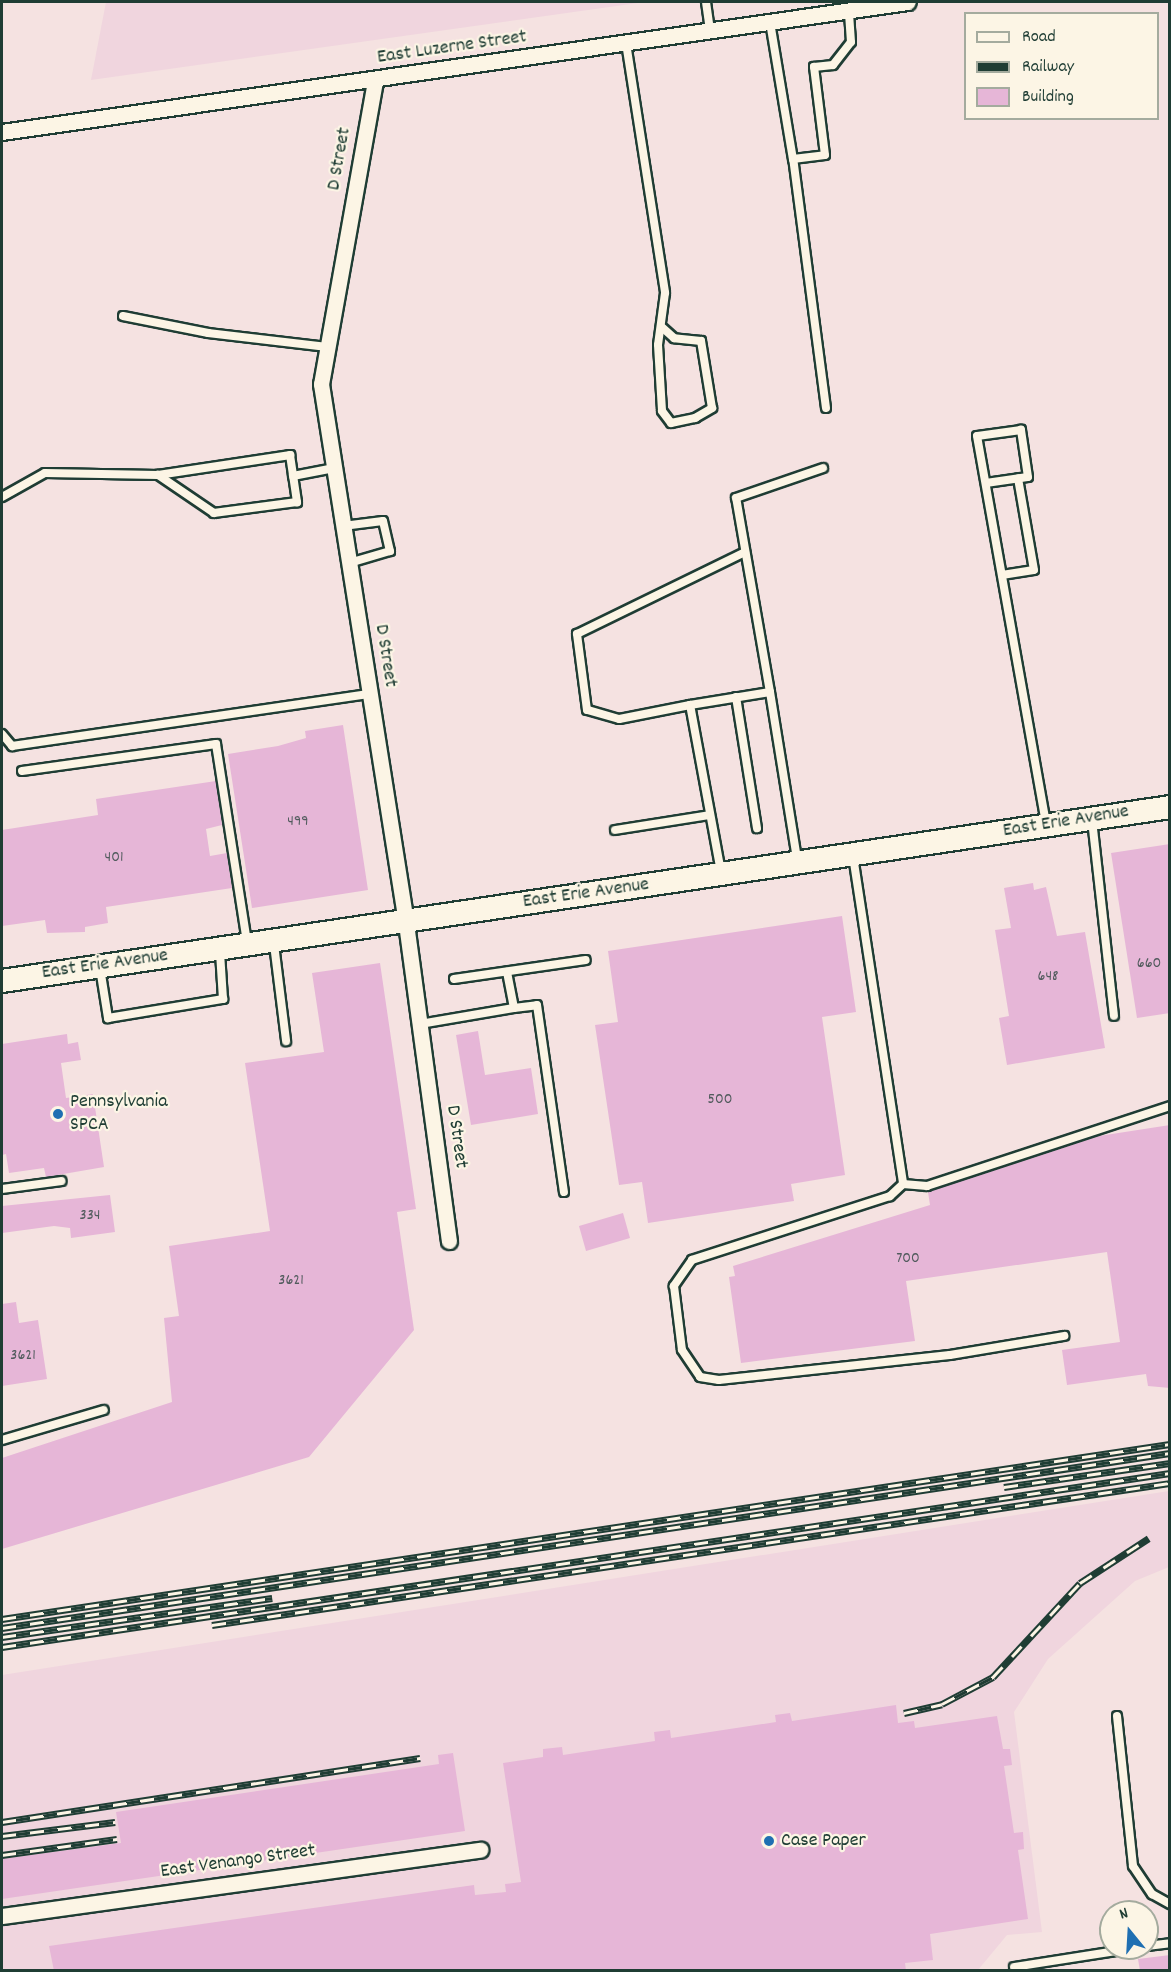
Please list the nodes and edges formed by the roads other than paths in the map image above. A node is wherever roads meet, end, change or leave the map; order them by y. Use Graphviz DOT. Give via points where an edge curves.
graph roads {
  1 [pos="706,2"];
  2 [pos="908,2"];
  3 [pos="849,10"];
  4 [pos="770,22"];
  5 [pos="710,31"];
  6 [pos="626,43"];
  7 [pos="375,81"];
  8 [pos="2,132"];
  9 [pos="793,159"];
  10 [pos="123,316"];
  11 [pos="663,328"];
  12 [pos="327,346"];
  13 [pos="826,408"];
  14 [pos="334,468"];
  15 [pos="823,468"];
  16 [pos="158,476"];
  17 [pos="293,476"];
  18 [pos="1018,478"];
  19 [pos="986,483"];
  20 [pos="2,497"];
  21 [pos="343,526"];
  22 [pos="745,552"];
  23 [pos="349,563"];
  24 [pos="1002,575"];
  25 [pos="770,692"];
  26 [pos="370,694"];
  27 [pos="736,698"];
  28 [pos="690,705"];
  29 [pos="2,734"];
  30 [pos="22,771"];
  31 [pos="1170,807"];
  32 [pos="710,815"];
  33 [pos="1092,818"];
  34 [pos="1046,825"];
  35 [pos="757,828"];
  36 [pos="615,830"];
  37 [pos="853,854"];
  38 [pos="798,862"];
  39 [pos="721,874"];
  40 [pos="406,921"];
  41 [pos="274,940"];
  42 [pos="247,944"];
  43 [pos="220,948"];
  44 [pos="586,960"];
  45 [pos="100,966"];
  46 [pos="507,972"];
  47 [pos="454,980"];
  48 [pos="2,981"];
  49 [pos="514,1008"];
  50 [pos="1114,1016"];
  51 [pos="420,1024"];
  52 [pos="286,1041"];
  53 [pos="1170,1106"];
  54 [pos="61,1180"];
  55 [pos="903,1185"];
  56 [pos="2,1189"];
  57 [pos="564,1192"];
  58 [pos="449,1241"];
  59 [pos="1064,1336"];
  60 [pos="104,1410"];
  61 [pos="2,1440"];
  62 [pos="1118,1716"];
  63 [pos="480,1850"];
  64 [pos="1170,1904"];
  65 [pos="2,1916"];
  66 [pos="1099,1953"];
  67 [pos="1014,1966"];
  1 -- 5 [label="lane"];
  2 -- 3 [label="street, East Luzerne Street"];
  3 -- 4 [label="street, East Luzerne Street"];
  3 -- 9 [label="lane" via="851,42 833,64 814,67 825,155"];
  4 -- 5 [label="street, East Luzerne Street"];
  4 -- 9 [label="lane"];
  5 -- 6 [label="street, East Luzerne Street"];
  6 -- 7 [label="street, East Luzerne Street"];
  6 -- 11 [label="lane" via="666,293"];
  7 -- 8 [label="street, East Luzerne Street"];
  7 -- 12 [label="street, D Street"];
  9 -- 13 [label="lane"];
  10 -- 12 [label="lane" via="219,335"];
  11 -- 11 [label="lane" via="658,345 662,411 671,423 695,418 712,408 701,341 674,338"];
  12 -- 14 [label="street, D Street" via="321,384"];
  14 -- 17 [label="lane"];
  14 -- 21 [label="street, D Street"];
  15 -- 22 [label="lane" via="736,498"];
  16 -- 17 [label="lane" via="290,455"];
  16 -- 17 [label="lane" via="214,513 297,502"];
  16 -- 20 [label="lane" via="45,474"];
  18 -- 19 [label="lane"];
  18 -- 19 [label="lane" via="1029,477 1021,430 977,436"];
  18 -- 24 [label="lane" via="1034,570"];
  19 -- 24 [label="lane"];
  21 -- 23 [label="street, D Street"];
  21 -- 23 [label="lane" via="382,521 390,551"];
  22 -- 25 [label="lane"];
  22 -- 28 [label="lane" via="577,634 587,710 619,719"];
  23 -- 26 [label="street, D Street"];
  24 -- 34 [label="lane"];
  25 -- 27 [label="lane"];
  25 -- 38 [label="lane"];
  26 -- 29 [label="lane" via="12,746"];
  26 -- 40 [label="street, D Street"];
  27 -- 28 [label="lane"];
  27 -- 35 [label="lane"];
  28 -- 32 [label="lane"];
  30 -- 42 [label="lane" via="216,744"];
  31 -- 33 [label="main road, East Erie Avenue"];
  32 -- 36 [label="lane"];
  32 -- 39 [label="lane"];
  33 -- 34 [label="main road, East Erie Avenue"];
  33 -- 50 [label="lane"];
  34 -- 37 [label="main road, East Erie Avenue"];
  37 -- 38 [label="main road, East Erie Avenue"];
  37 -- 55 [label="lane"];
  38 -- 39 [label="main road, East Erie Avenue"];
  39 -- 40 [label="main road, East Erie Avenue"];
  40 -- 41 [label="main road, East Erie Avenue"];
  40 -- 51 [label="street, D Street"];
  41 -- 42 [label="main road, East Erie Avenue"];
  41 -- 52 [label="lane"];
  42 -- 43 [label="main road, East Erie Avenue"];
  43 -- 45 [label="main road, East Erie Avenue"];
  43 -- 45 [label="lane" via="223,999 108,1018"];
  44 -- 46 [label="lane"];
  45 -- 48 [label="main road, East Erie Avenue"];
  46 -- 47 [label="lane"];
  46 -- 49 [label="lane"];
  49 -- 51 [label="lane"];
  49 -- 57 [label="lane" via="537,1005"];
  51 -- 58 [label="street, D Street"];
  53 -- 55 [label="lane" via="927,1186"];
  54 -- 56 [label="lane"];
  55 -- 59 [label="lane" via="890,1196 710,1252 682,1268 674,1286 682,1350 700,1377 765,1378"];
  60 -- 61 [label="lane"];
  62 -- 64 [label="lane" via="1133,1866 1152,1894"];
  63 -- 65 [label="street, East Venango Street"];
  66 -- 67 [label="lane"];
}
